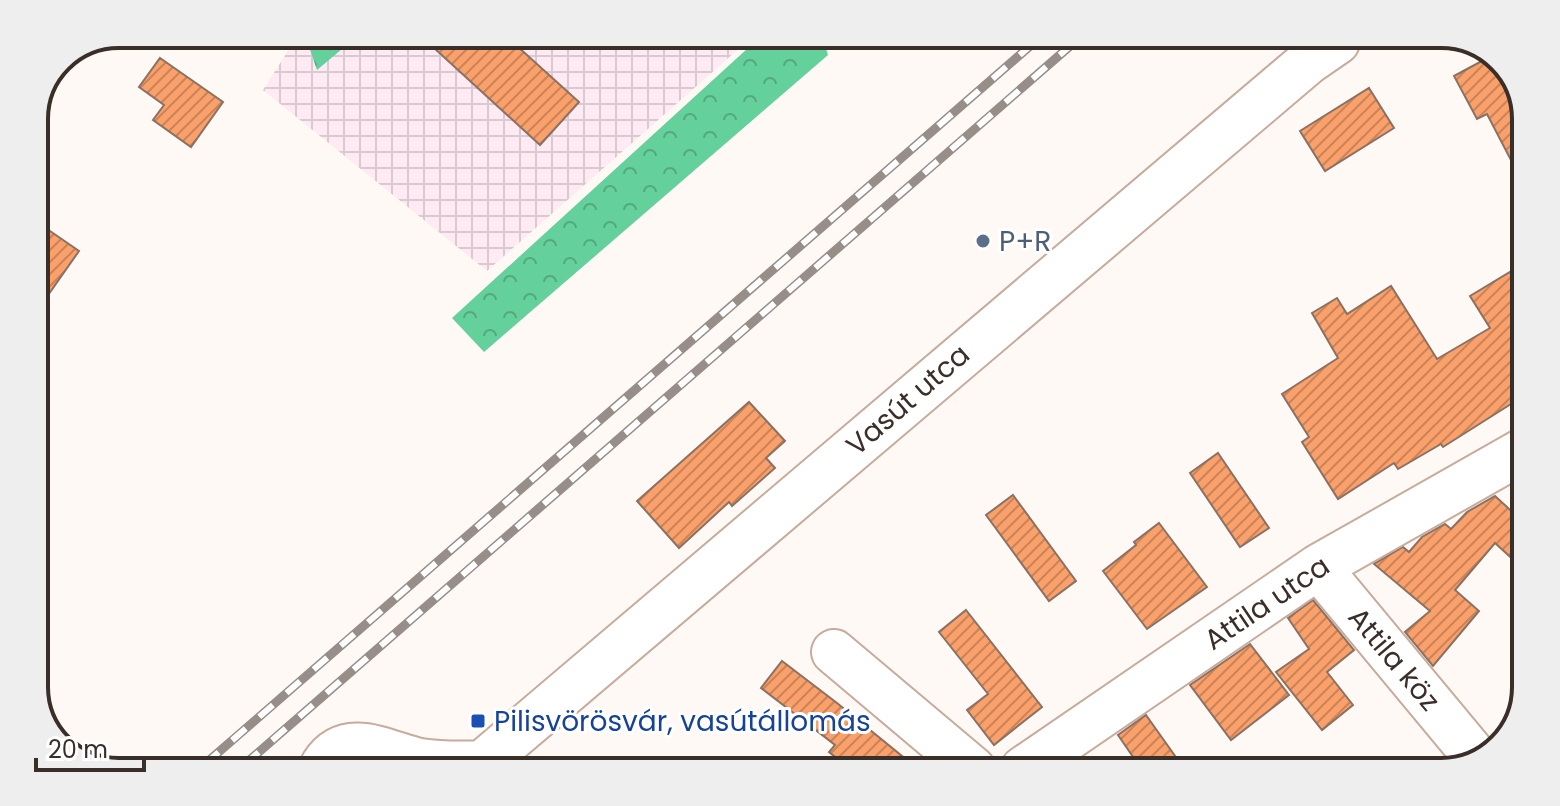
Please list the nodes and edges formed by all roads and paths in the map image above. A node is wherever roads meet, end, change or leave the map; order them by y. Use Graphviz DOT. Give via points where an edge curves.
graph roads {
  1 [pos="1328,48"];
  2 [pos="1512,457"];
  3 [pos="1318,567"];
  4 [pos="834,652"];
  5 [pos="1470,750"];
  6 [pos="327,758"];
  7 [pos="415,758"];
  8 [pos="488,758"];
  9 [pos="960,758"];
  10 [pos="1039,758"];
  1 -- 8 [label="street, Vasút utca"];
  2 -- 3 [label="street, Attila utca"];
  3 -- 5 [label="street, Attila köz"];
  3 -- 10 [label="street, Attila utca"];
  4 -- 9 [label="street"];
  6 -- 7 [label="street, Vasút utca" via="344,746 364,745"];
}
